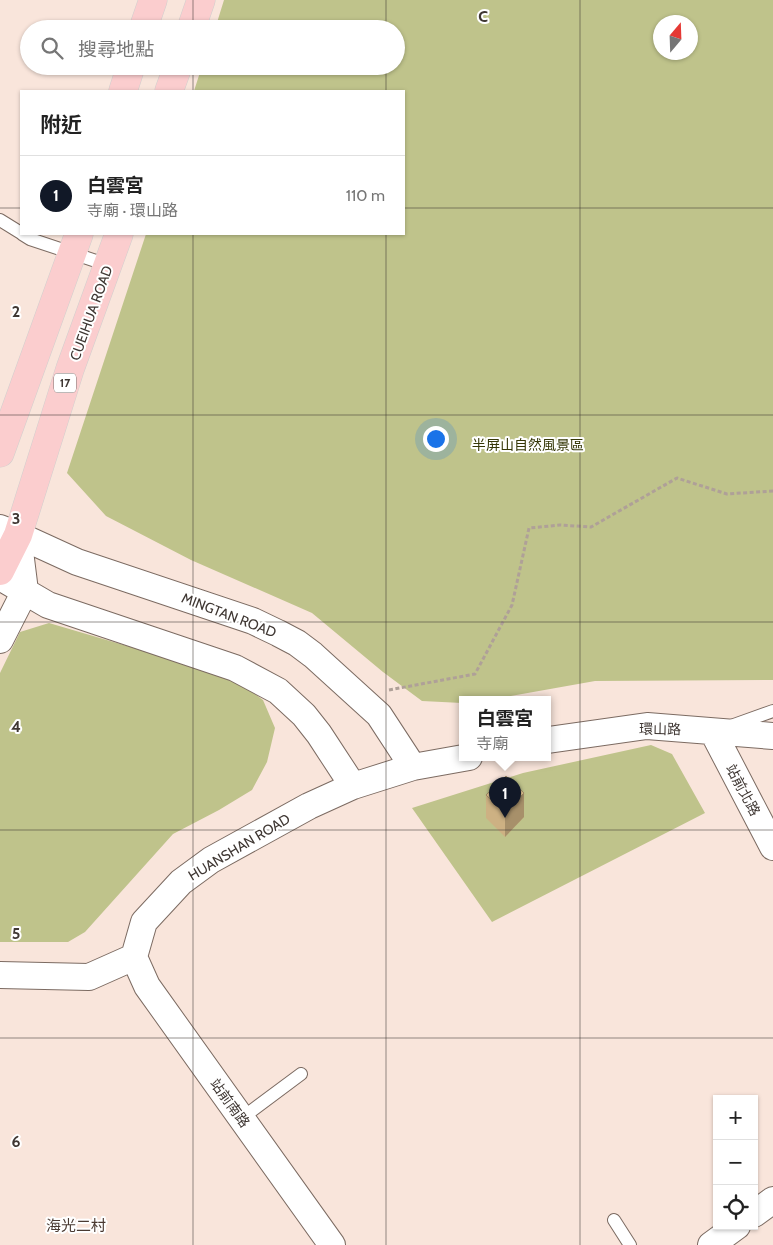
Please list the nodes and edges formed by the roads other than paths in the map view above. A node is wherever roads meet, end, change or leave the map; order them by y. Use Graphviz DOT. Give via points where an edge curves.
graph roads {
  1 [pos="145,0"];
  2 [pos="153,0"];
  3 [pos="201,0"];
  4 [pos="144,20"];
  5 [pos="146,20"];
  6 [pos="194,20"];
  7 [pos="128,75"];
  8 [pos="175,75"];
  9 [pos="123,90"];
  10 [pos="169,90"];
  11 [pos="0,220"];
  12 [pos="20,232"];
  13 [pos="25,235"];
  14 [pos="119,235"];
  15 [pos="75,244"];
  16 [pos="108,265"];
  17 [pos="0,453"];
  18 [pos="9,532"];
  19 [pos="0,571"];
  20 [pos="0,578"];
  21 [pos="25,591"];
  22 [pos="0,640"];
  23 [pos="773,711"];
  24 [pos="713,732"];
  25 [pos="773,736"];
  26 [pos="551,740"];
  27 [pos="459,759"];
  28 [pos="413,767"];
  29 [pos="353,786"];
  30 [pos="773,847"];
  31 [pos="134,957"];
  32 [pos="0,975"];
  33 [pos="302,1074"];
  34 [pos="242,1118"];
  35 [pos="773,1200"];
  36 [pos="758,1211"];
  37 [pos="614,1220"];
  38 [pos="732,1230"];
  39 [pos="332,1245"];
  40 [pos="630,1245"];
  41 [pos="711,1245"];
  1 -- 4 [label="lane"];
  2 -- 5 [label="main road"];
  3 -- 6 [label="main road"];
  7 -- 9 [label="main road"];
  8 -- 10 [label="main road"];
  11 -- 12 [label="lane"];
  13 -- 15 [label="lane" via="30,239"];
  14 -- 16 [label="main road, CUEIHUA ROAD / 17"];
  15 -- 16 [label="lane"];
  15 -- 17 [label="main road"];
  16 -- 18 [label="main road, CUEIHUA ROAD / 17"];
  18 -- 19 [label="main road, CUEIHUA ROAD / 17"];
  18 -- 21 [label="street, CUEIHUA ROAD"];
  18 -- 28 [label="street, MINGTAN ROAD" via="77,562 253,621 297,643 379,714"];
  20 -- 21 [label="street"];
  21 -- 22 [label="street"];
  21 -- 29 [label="street" via="48,605 235,668 278,691 304,715"];
  23 -- 24 [label="lane"];
  24 -- 25 [label="street, 環山路"];
  24 -- 26 [label="street, 環山路" via="647,726"];
  24 -- 30 [label="street, 站前北路"];
  27 -- 28 [label="street"];
  28 -- 29 [label="street"];
  29 -- 31 [label="street, HUANSHAN ROAD" via="309,806 211,860 181,882 144,922"];
  31 -- 32 [label="street" via="89,977"];
  31 -- 34 [label="street, 站前南路" via="147,986"];
  33 -- 34 [label="lane"];
  34 -- 39 [label="street, 站前南路"];
  35 -- 36 [label="street"];
  37 -- 40 [label="lane"];
  38 -- 41 [label="street"];
}
